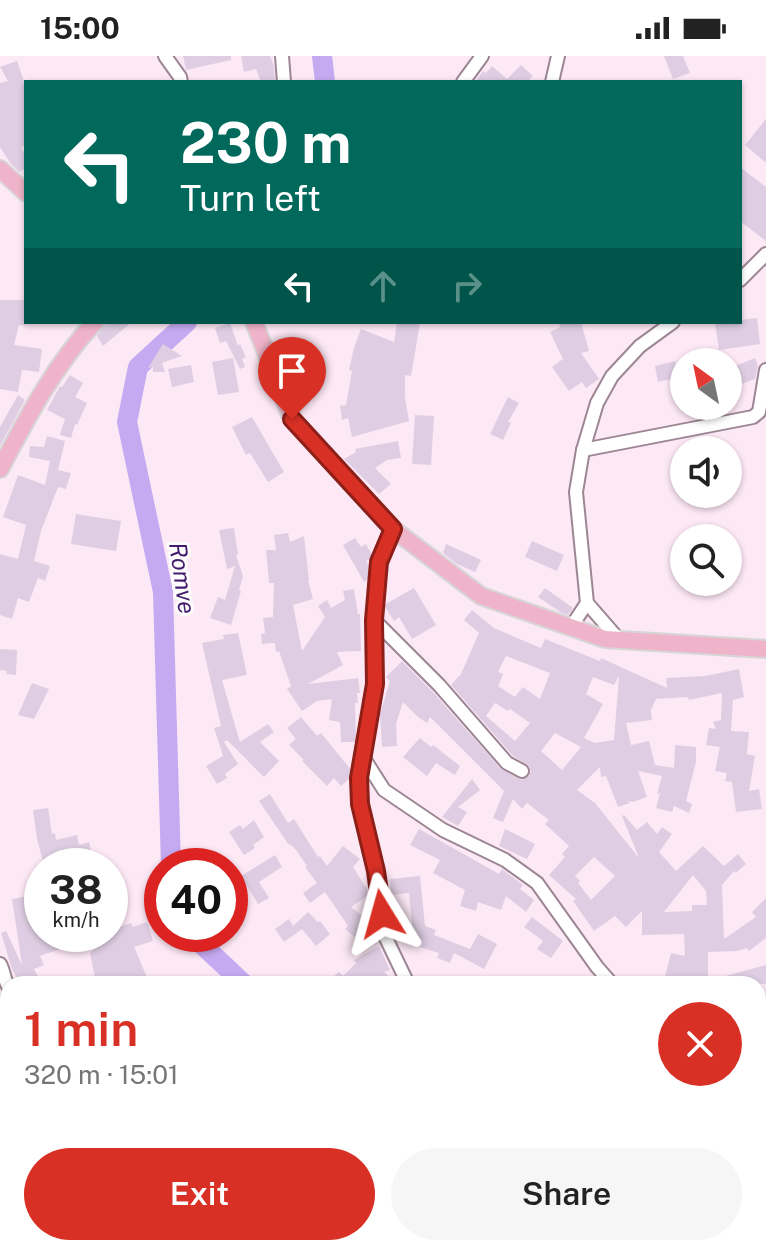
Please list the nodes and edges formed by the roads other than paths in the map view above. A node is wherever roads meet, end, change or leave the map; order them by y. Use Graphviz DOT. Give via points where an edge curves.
graph roads {
  1 [pos="165,56"];
  2 [pos="282,56"];
  3 [pos="482,56"];
  4 [pos="558,56"];
  5 [pos="181,80"];
  6 [pos="284,80"];
  7 [pos="464,80"];
  8 [pos="552,80"];
  9 [pos="0,169"];
  10 [pos="24,191"];
  11 [pos="766,254"];
  12 [pos="742,278"];
  13 [pos="93,324"];
  14 [pos="257,324"];
  15 [pos="670,324"];
  16 [pos="766,370"];
  17 [pos="583,450"];
  18 [pos="0,469"];
  19 [pos="393,529"];
  20 [pos="587,603"];
  21 [pos="374,620"];
  22 [pos="571,627"];
  23 [pos="620,641"];
  24 [pos="766,649"];
  25 [pos="363,757"];
  26 [pos="522,771"];
  27 [pos="404,976"];
  28 [pos="605,976"];
  1 -- 5 [label="street"];
  2 -- 6 [label="street"];
  3 -- 7 [label="street"];
  4 -- 8 [label="street"];
  9 -- 10 [label="main road"];
  11 -- 12 [label="street"];
  13 -- 18 [label="main road" via="55,374"];
  14 -- 19 [label="main road" via="292,419"];
  15 -- 17 [label="street" via="612,376 597,403"];
  16 -- 17 [label="street" via="759,412 753,417"];
  17 -- 20 [label="street" via="576,492"];
  19 -- 21 [label="street" via="379,562"];
  19 -- 22 [label="main road" via="481,596"];
  20 -- 22 [label="street"];
  20 -- 23 [label="street"];
  21 -- 25 [label="street" via="375,684"];
  21 -- 26 [label="street" via="507,763"];
  22 -- 23 [label="main road"];
  23 -- 24 [label="main road"];
  25 -- 27 [label="street" via="360,804 385,936"];
  25 -- 28 [label="street" via="384,790 537,883"];
}
